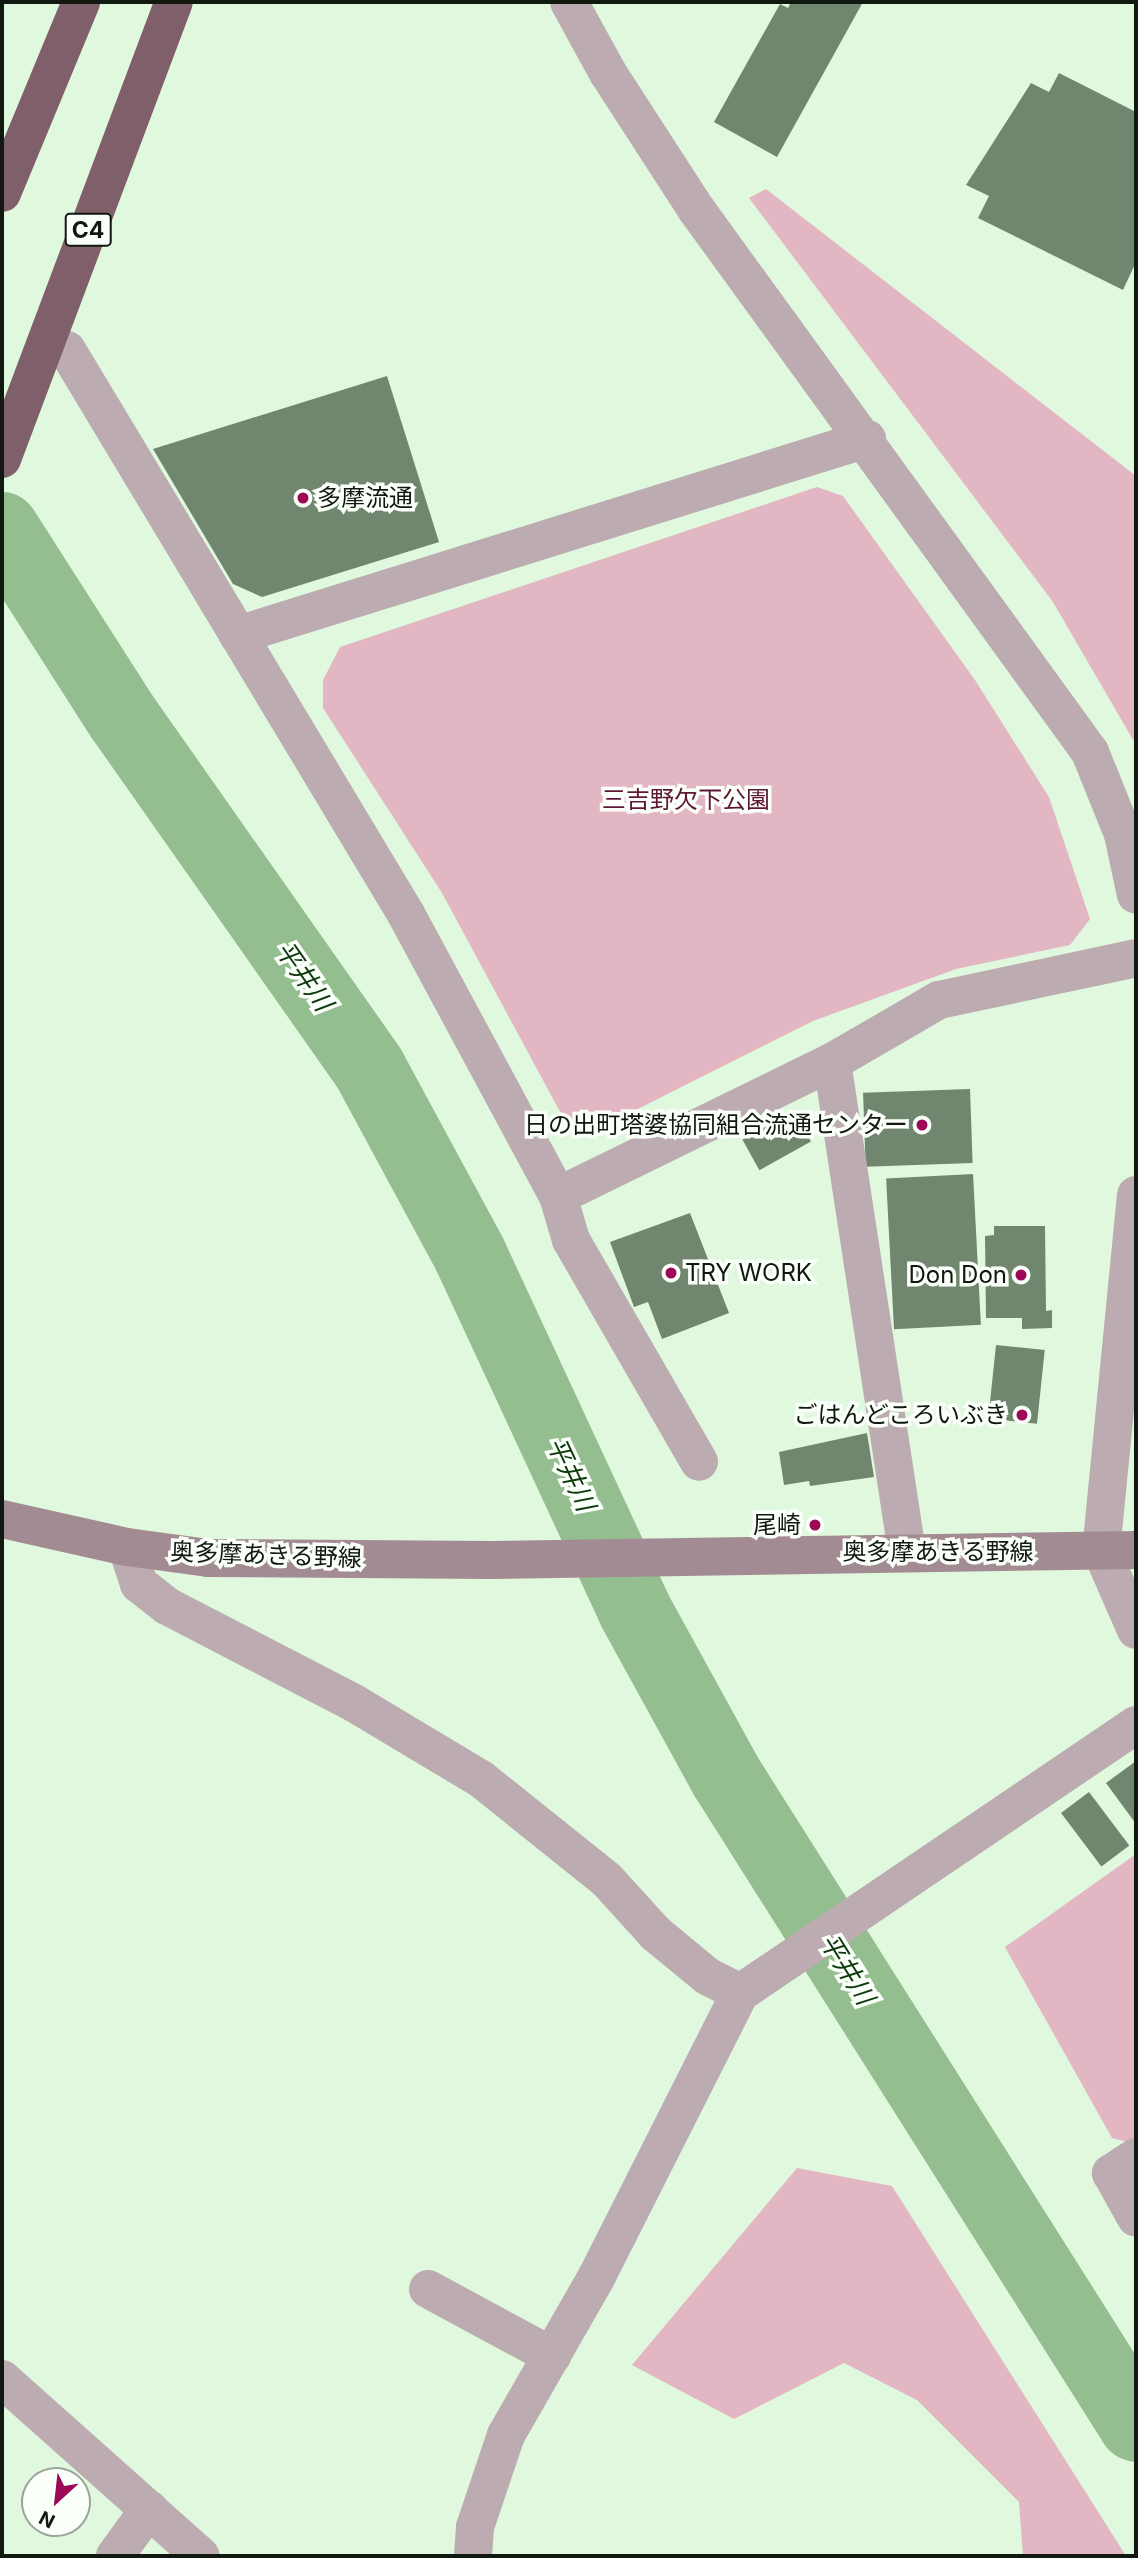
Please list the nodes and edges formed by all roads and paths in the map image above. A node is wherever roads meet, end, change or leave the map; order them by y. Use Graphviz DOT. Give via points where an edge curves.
graph roads {
  1 [pos="81,2"];
  2 [pos="174,2"];
  3 [pos="569,2"];
  4 [pos="2,193"];
  5 [pos="67,350"];
  6 [pos="867,439"];
  7 [pos="2,459"];
  8 [pos="238,635"];
  9 [pos="1136,895"];
  10 [pos="1136,958"];
  11 [pos="832,1062"];
  12 [pos="1136,1195"];
  13 [pos="558,1196"];
  14 [pos="699,1462"];
  15 [pos="2,1519"];
  16 [pos="127,1547"];
  17 [pos="1119,1550"];
  18 [pos="907,1552"];
  19 [pos="1136,1630"];
  20 [pos="1136,1725"];
  21 [pos="746,1989"];
  22 [pos="1136,2157"];
  23 [pos="1136,2218"];
  24 [pos="428,2289"];
  25 [pos="552,2356"];
  26 [pos="2,2379"];
  27 [pos="149,2509"];
  28 [pos="115,2556"];
  29 [pos="201,2556"];
  30 [pos="473,2556"];
  1 -- 4 [label="highway"];
  2 -- 7 [label="highway, C4"];
  3 -- 6 [label="street" via="608,74 695,209"];
  5 -- 8 [label="street"];
  6 -- 8 [label="street"];
  6 -- 9 [label="street" via="1090,752 1123,834"];
  8 -- 13 [label="street" via="406,914"];
  10 -- 11 [label="street" via="939,1000"];
  11 -- 13 [label="street"];
  11 -- 18 [label="street"];
  12 -- 17 [label="street"];
  13 -- 14 [label="street" via="571,1240"];
  15 -- 16 [label="main road, 奥多摩あきる野線"];
  16 -- 18 [label="main road, 奥多摩あきる野線" via="208,1558 491,1560"];
  16 -- 21 [label="street" via="139,1584 167,1606 354,1703 481,1779 607,1880 655,1933 706,1976"];
  17 -- 18 [label="main road, 奥多摩あきる野線"];
  17 -- 19 [label="street"];
  20 -- 21 [label="street"];
  21 -- 25 [label="street"];
  22 -- 23 [label="street" via="1111,2174"];
  24 -- 25 [label="street"];
  25 -- 30 [label="street" via="506,2435 475,2527"];
  26 -- 27 [label="street"];
  27 -- 28 [label="street"];
  27 -- 29 [label="street"];
}
